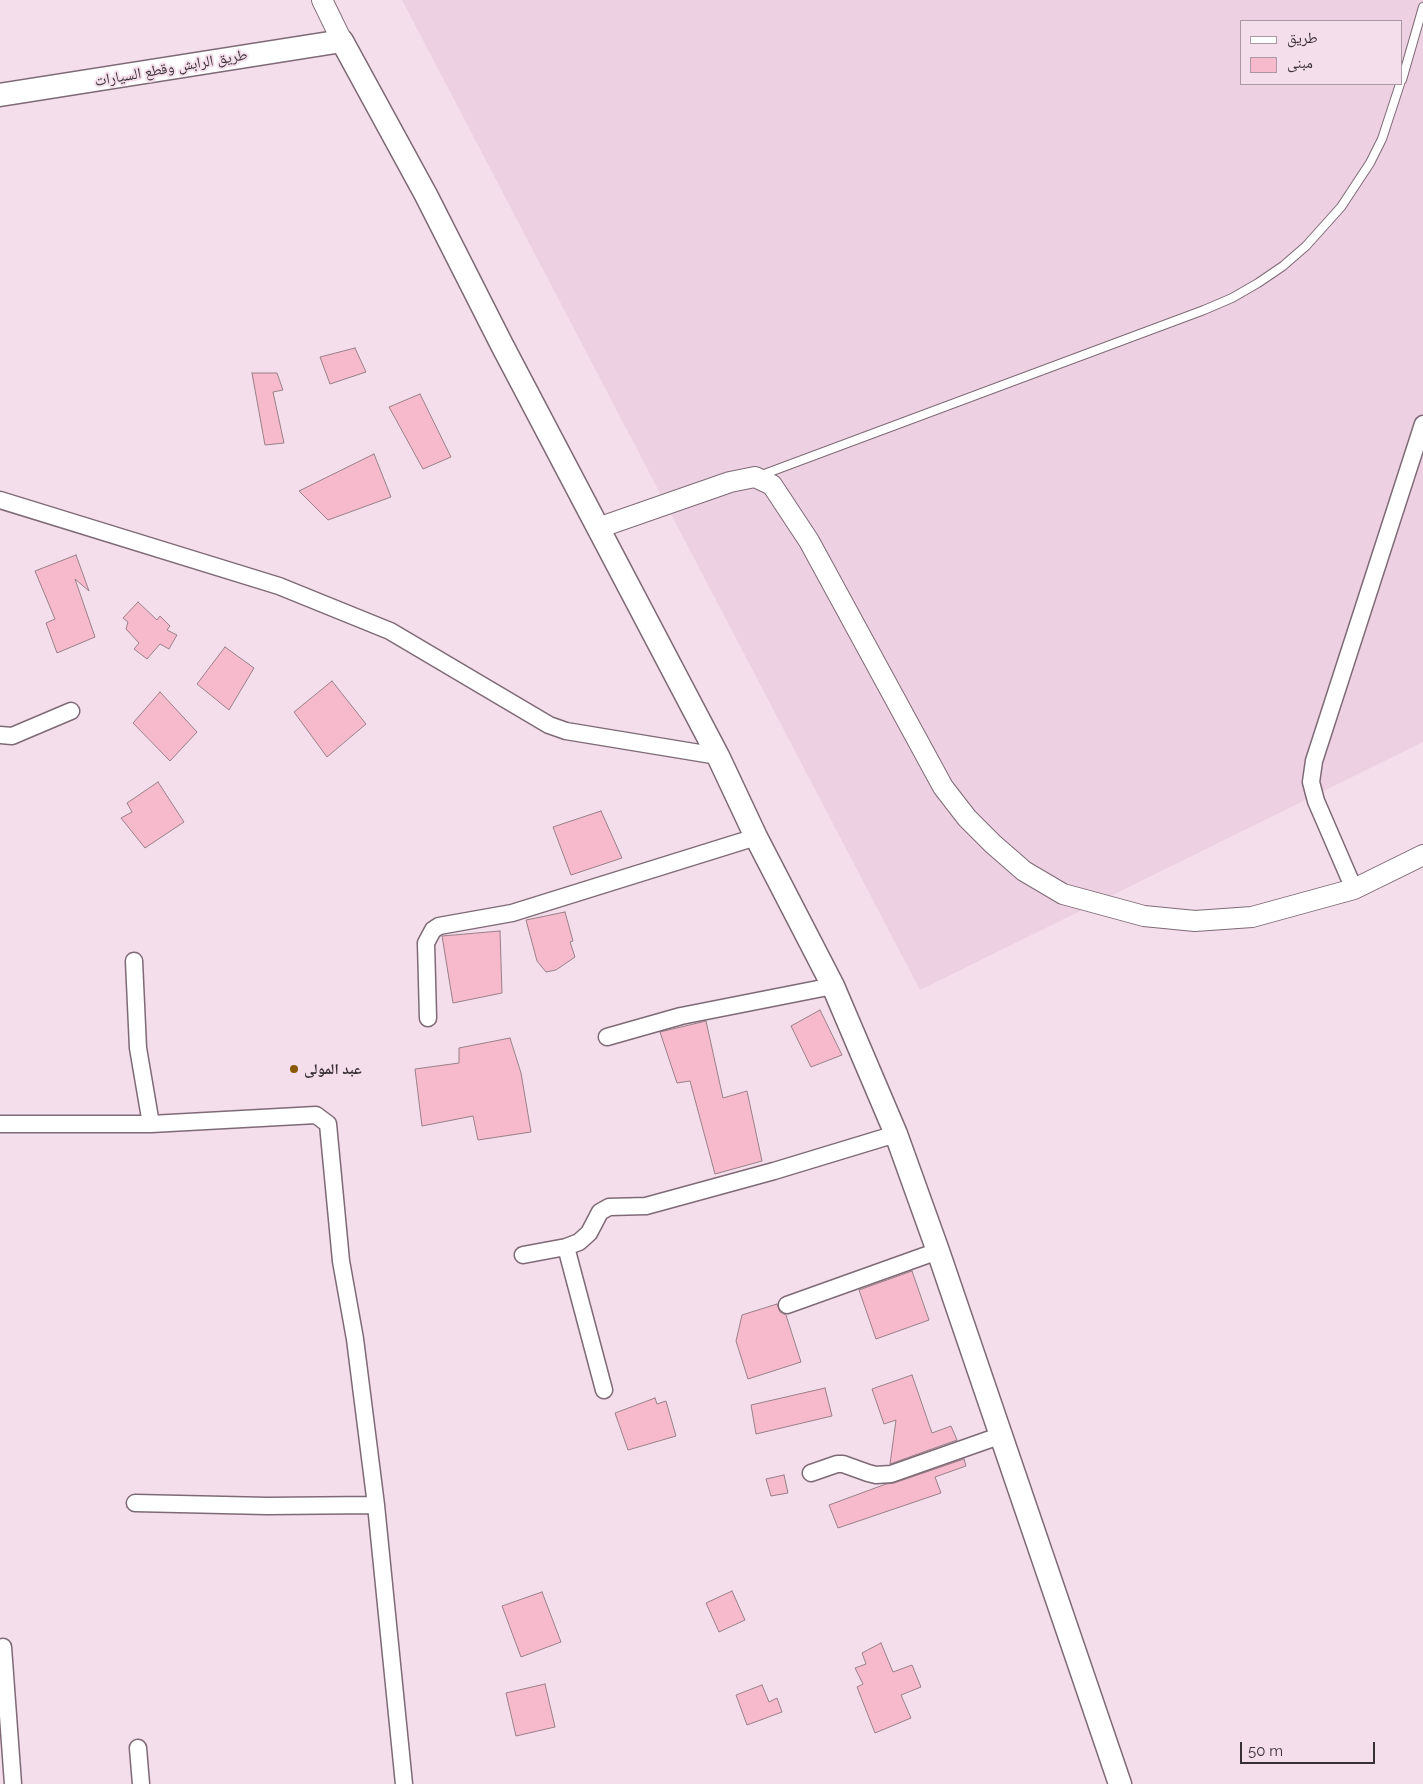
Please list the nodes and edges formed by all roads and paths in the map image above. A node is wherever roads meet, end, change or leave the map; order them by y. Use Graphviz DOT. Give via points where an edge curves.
graph roads {
  1 [pos="322,0"];
  2 [pos="1423,7"];
  3 [pos="342,41"];
  4 [pos="1403,77"];
  5 [pos="1400,85"];
  6 [pos="0,95"];
  7 [pos="1423,424"];
  8 [pos="755,478"];
  9 [pos="0,500"];
  10 [pos="598,528"];
  11 [pos="71,711"];
  12 [pos="0,735"];
  13 [pos="718,756"];
  14 [pos="756,837"];
  15 [pos="1423,855"];
  16 [pos="1354,889"];
  17 [pos="134,961"];
  18 [pos="832,986"];
  19 [pos="428,1018"];
  20 [pos="607,1037"];
  21 [pos="0,1124"];
  22 [pos="151,1124"];
  23 [pos="896,1134"];
  24 [pos="566,1247"];
  25 [pos="938,1251"];
  26 [pos="522,1255"];
  27 [pos="787,1304"];
  28 [pos="604,1390"];
  29 [pos="1002,1436"];
  30 [pos="811,1474"];
  31 [pos="135,1503"];
  32 [pos="376,1505"];
  33 [pos="3,1647"];
  34 [pos="138,1748"];
  35 [pos="13,1784"];
  36 [pos="141,1784"];
  37 [pos="404,1784"];
  38 [pos="1120,1784"];
  1 -- 3 [label="street"];
  2 -- 4 [label="lane"];
  3 -- 6 [label="main road, طريق الرابش وقطع السيارات"];
  3 -- 10 [label="main road" via="426,195"];
  5 -- 8 [label="lane" via="1382,139 1357,186 1306,246 1258,283 1204,310"];
  7 -- 16 [label="street" via="1314,761 1311,782 1316,801"];
  8 -- 10 [label="street" via="730,482"];
  8 -- 16 [label="street" via="772,485 809,541 943,787 993,844 1024,871 1063,894 1144,916 1195,921 1252,917"];
  9 -- 13 [label="street" via="279,586 390,631 549,725 566,731"];
  10 -- 13 [label="main road"];
  11 -- 12 [label="street" via="12,736"];
  13 -- 14 [label="main road"];
  14 -- 18 [label="main road"];
  14 -- 19 [label="street" via="512,913 439,926 426,943"];
  15 -- 16 [label="street"];
  17 -- 22 [label="street" via="138,1048"];
  18 -- 20 [label="street" via="681,1016"];
  18 -- 23 [label="main road"];
  21 -- 22 [label="street"];
  22 -- 32 [label="street" via="316,1115 328,1124 341,1261 355,1339"];
  23 -- 24 [label="street" via="646,1206 609,1207 600,1212 584,1238"];
  23 -- 25 [label="main road"];
  24 -- 26 [label="street"];
  24 -- 28 [label="street"];
  25 -- 27 [label="street"];
  25 -- 29 [label="main road"];
  29 -- 30 [label="street" via="892,1474 868,1474 843,1464"];
  29 -- 38 [label="main road"];
  31 -- 32 [label="street"];
  32 -- 37 [label="street"];
  33 -- 35 [label="street"];
  34 -- 36 [label="street"];
}
